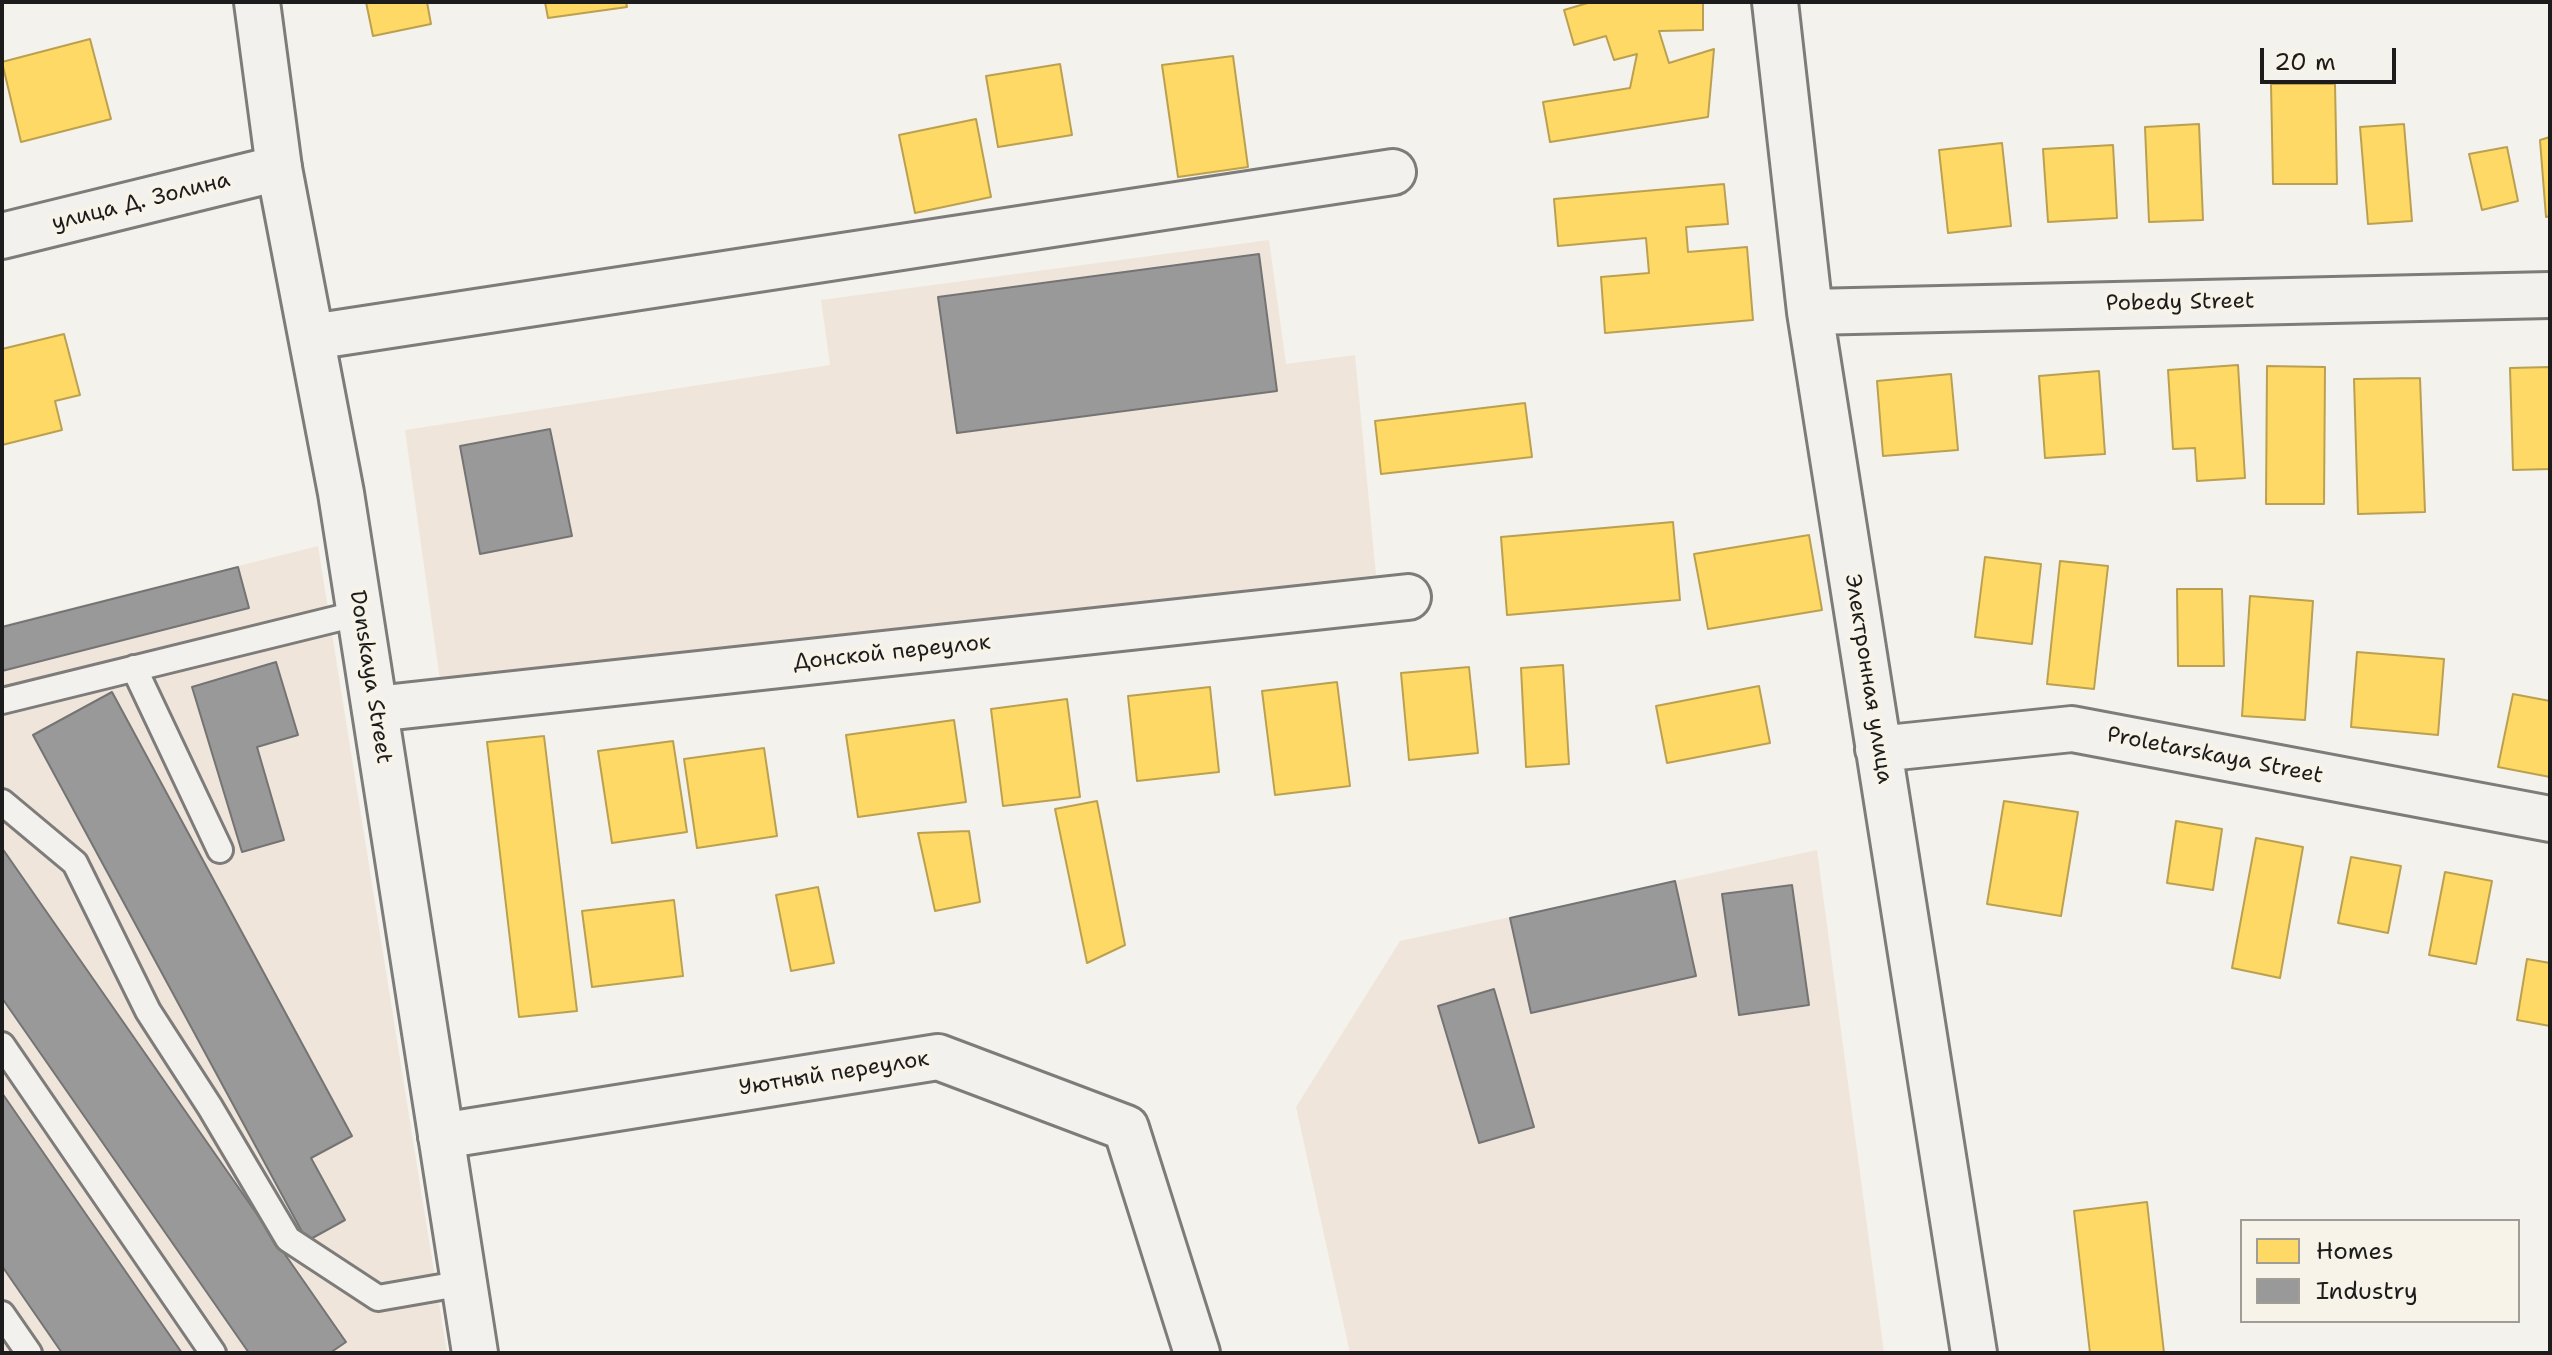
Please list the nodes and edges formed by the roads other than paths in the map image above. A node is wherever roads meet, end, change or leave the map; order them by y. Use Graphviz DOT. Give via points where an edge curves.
graph roads {
  1 [pos="257,2"];
  2 [pos="1775,2"];
  3 [pos="279,168"];
  4 [pos="1393,172"];
  5 [pos="2,236"];
  6 [pos="2550,295"];
  7 [pos="1810,312"];
  8 [pos="312,337"];
  9 [pos="1408,597"];
  10 [pos="360,613"];
  11 [pos="134,668"];
  12 [pos="2,701"];
  13 [pos="375,709"];
  14 [pos="1878,749"];
  15 [pos="2,802"];
  16 [pos="2550,819"];
  17 [pos="220,850"];
  18 [pos="2,1045"];
  19 [pos="441,1136"];
  20 [pos="464,1283"];
  21 [pos="2,1314"];
  22 [pos="29,1353"];
  23 [pos="213,1353"];
  24 [pos="475,1353"];
  25 [pos="1197,1353"];
  26 [pos="1974,1353"];
  1 -- 3 [label="street, Donskaya Street"];
  2 -- 7 [label="street, Электронная улица"];
  3 -- 5 [label="street, улица Д. Золина"];
  3 -- 8 [label="street, Donskaya Street"];
  4 -- 8 [label="street"];
  6 -- 7 [label="street, Pobedy Street"];
  7 -- 14 [label="street, Электронная улица"];
  8 -- 10 [label="street, Donskaya Street"];
  9 -- 13 [label="street, Донской переулок"];
  10 -- 11 [label="lane"];
  10 -- 13 [label="street, Donskaya Street"];
  11 -- 12 [label="lane"];
  11 -- 17 [label="lane"];
  13 -- 19 [label="street, Donskaya Street"];
  14 -- 16 [label="street, Proletarskaya Street" via="2072,729"];
  14 -- 26 [label="street, Электронная улица"];
  15 -- 20 [label="lane" via="75,863 148,1011 288,1239 378,1298"];
  18 -- 23 [label="lane"];
  19 -- 20 [label="street, Donskaya Street"];
  19 -- 25 [label="street, Уютный переулок" via="938,1057 1126,1128"];
  20 -- 24 [label="street, Donskaya Street"];
  21 -- 22 [label="lane"];
}
